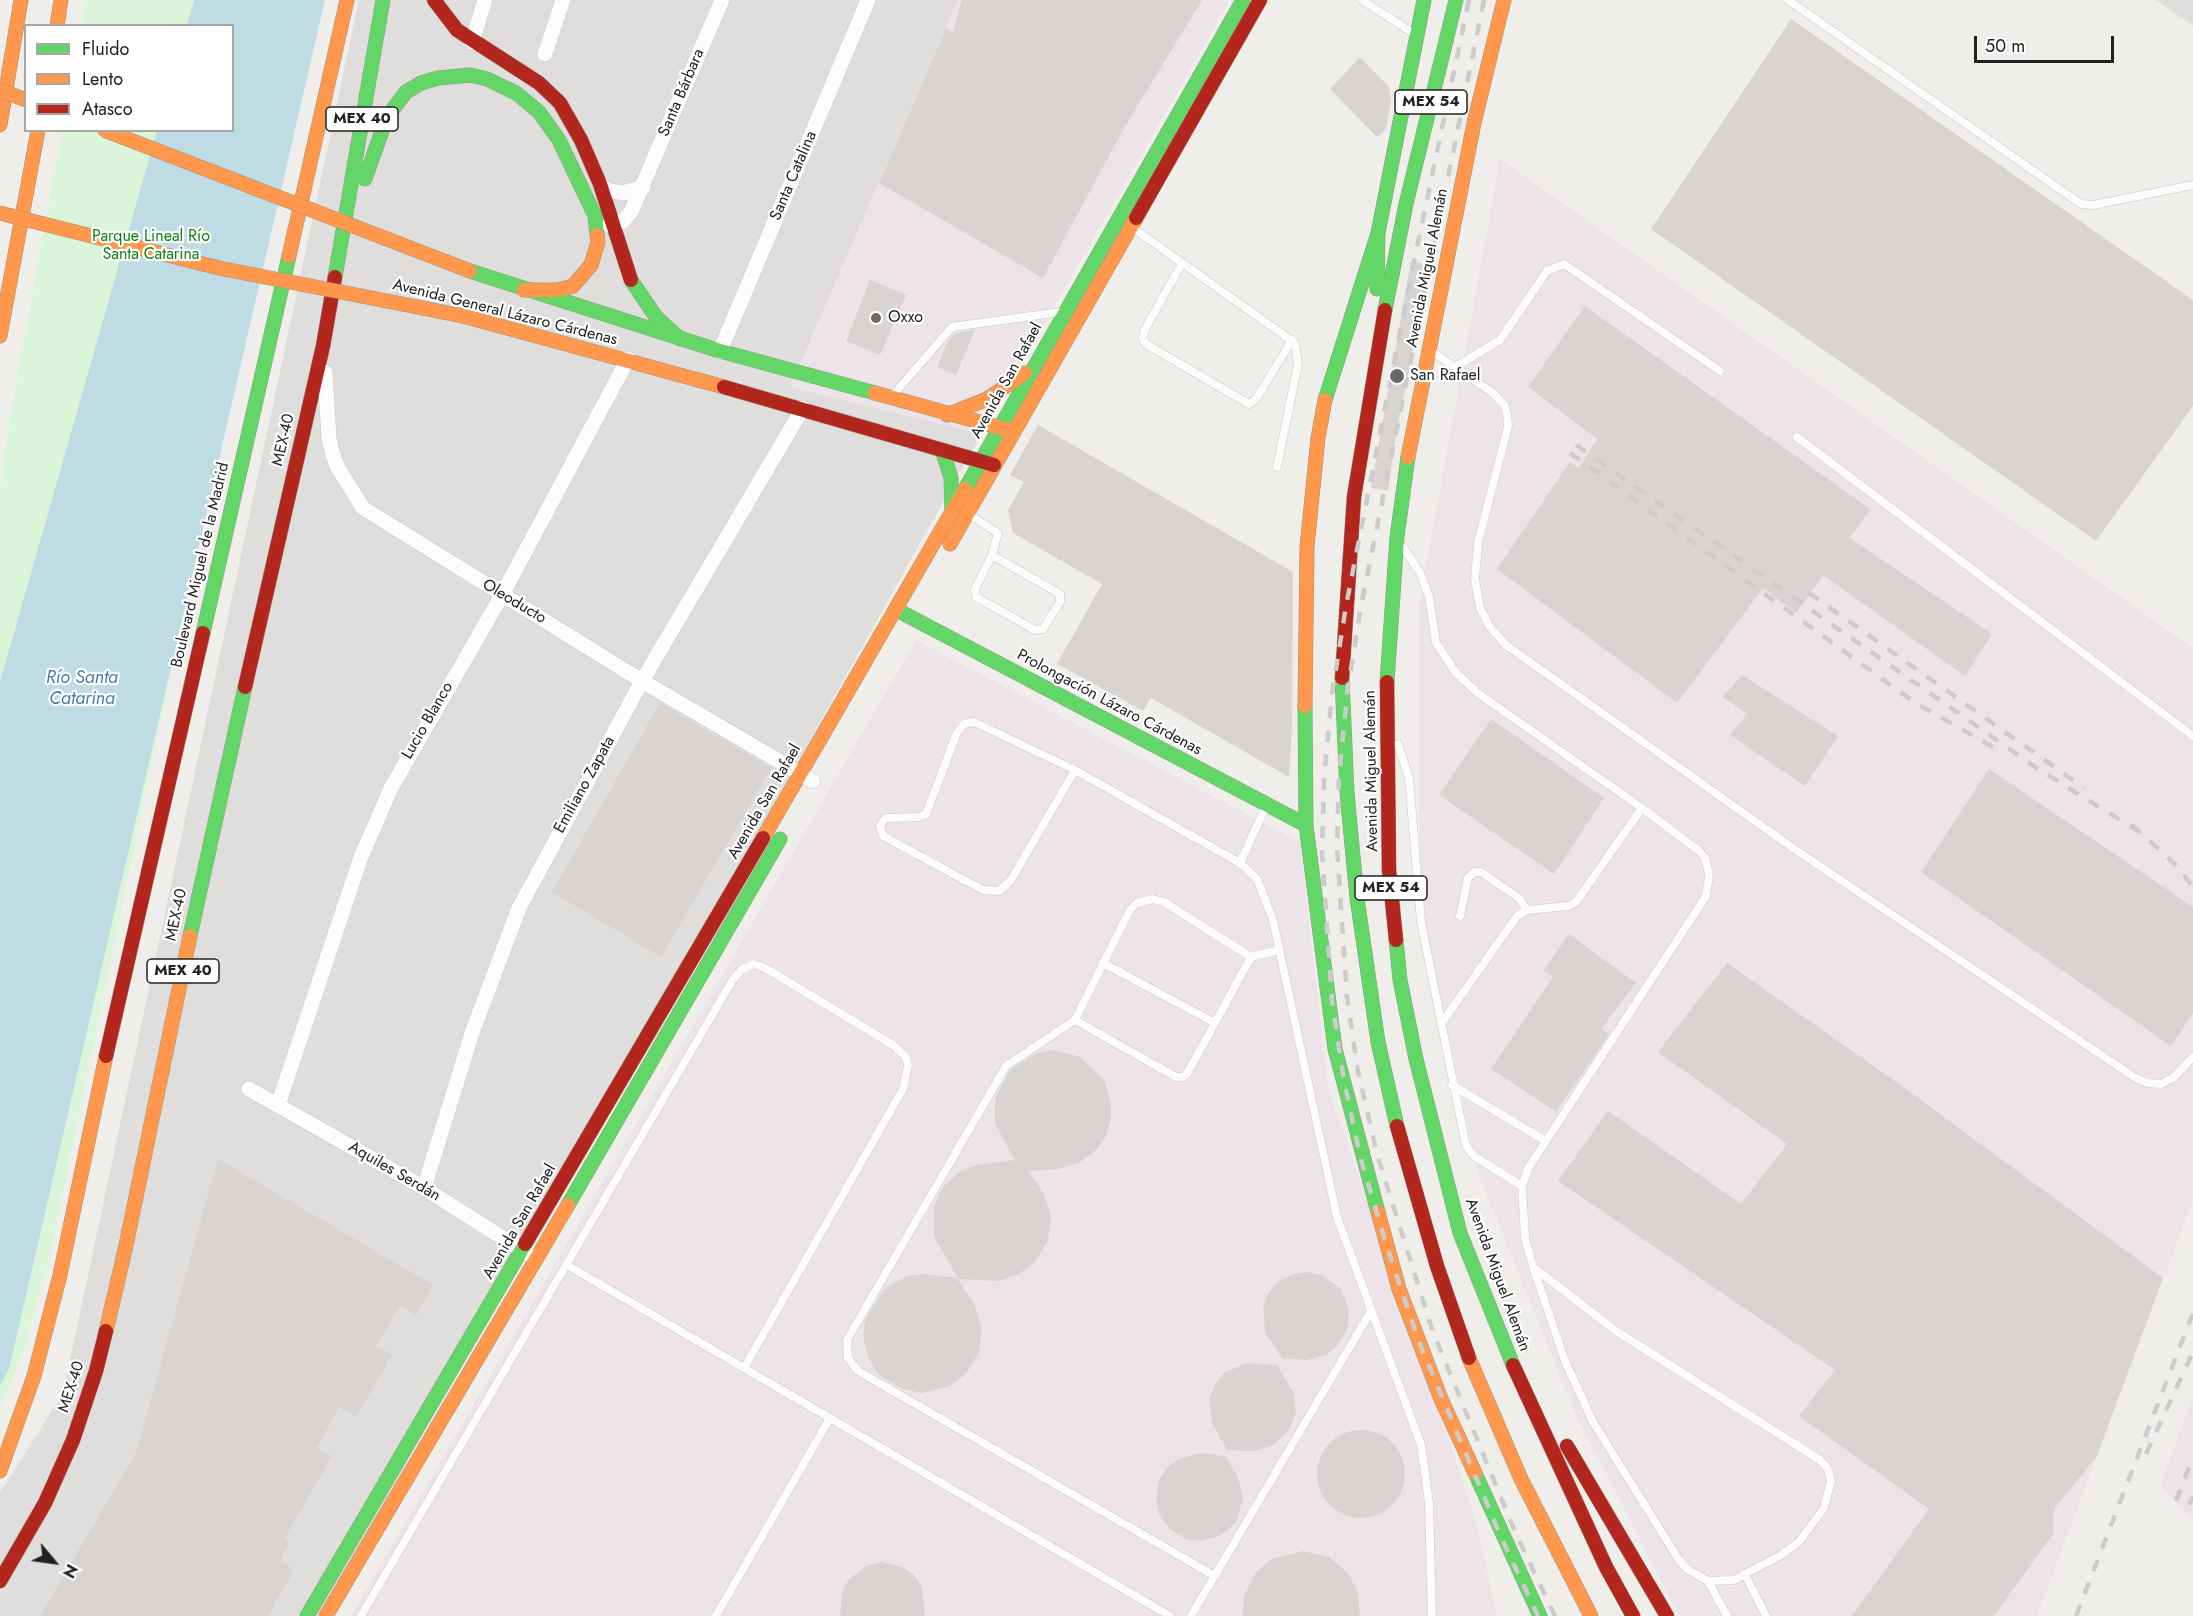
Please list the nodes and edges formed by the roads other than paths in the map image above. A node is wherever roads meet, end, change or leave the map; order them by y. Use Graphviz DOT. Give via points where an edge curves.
graph roads {
  1 [pos="21,0"];
  2 [pos="61,0"];
  3 [pos="347,0"];
  4 [pos="383,0"];
  5 [pos="434,0"];
  6 [pos="485,0"];
  7 [pos="563,0"];
  8 [pos="722,0"];
  9 [pos="868,0"];
  10 [pos="1243,0"];
  11 [pos="1260,0"];
  12 [pos="1362,0"];
  13 [pos="1424,0"];
  14 [pos="1456,0"];
  15 [pos="1490,0"];
  16 [pos="1504,0"];
  17 [pos="1788,0"];
  18 [pos="57,24"];
  19 [pos="1417,35"];
  20 [pos="472,42"];
  21 [pos="545,54"];
  22 [pos="0,90"];
  23 [pos="24,99"];
  24 [pos="1474,123"];
  25 [pos="0,125"];
  26 [pos="38,132"];
  27 [pos="109,132"];
  28 [pos="600,184"];
  29 [pos="2193,185"];
  30 [pos="643,187"];
  31 [pos="0,213"];
  32 [pos="595,216"];
  33 [pos="615,226"];
  34 [pos="1131,228"];
  35 [pos="1378,233"];
  36 [pos="340,238"];
  37 [pos="1182,263"];
  38 [pos="524,290"];
  39 [pos="1066,311"];
  40 [pos="0,336"];
  41 [pos="680,339"];
  42 [pos="1292,340"];
  43 [pos="323,346"];
  44 [pos="1428,349"];
  45 [pos="720,351"];
  46 [pos="1376,358"];
  47 [pos="628,359"];
  48 [pos="1035,365"];
  49 [pos="1455,367"];
  50 [pos="1720,371"];
  51 [pos="890,399"];
  52 [pos="803,408"];
  53 [pos="947,415"];
  54 [pos="1000,428"];
  55 [pos="1015,432"];
  56 [pos="1797,437"];
  57 [pos="942,450"];
  58 [pos="982,461"];
  59 [pos="996,465"];
  60 [pos="1277,467"];
  61 [pos="952,512"];
  62 [pos="968,514"];
  63 [pos="1397,537"];
  64 [pos="944,555"];
  65 [pos="992,555"];
  66 [pos="502,595"];
  67 [pos="906,615"];
  68 [pos="642,681"];
  69 [pos="1387,720"];
  70 [pos="2193,736"];
  71 [pos="1075,770"];
  72 [pos="810,780"];
  73 [pos="1266,804"];
  74 [pos="1642,808"];
  75 [pos="789,823"];
  76 [pos="1306,825"];
  77 [pos="1240,863"];
  78 [pos="1527,910"];
  79 [pos="1460,916"];
  80 [pos="1279,950"];
  81 [pos="1251,957"];
  82 [pos="1103,963"];
  83 [pos="1075,1020"];
  84 [pos="1215,1023"];
  85 [pos="1441,1024"];
  86 [pos="2193,1057"];
  87 [pos="1452,1085"];
  88 [pos="249,1089"];
  89 [pos="278,1105"];
  90 [pos="1544,1140"];
  91 [pos="1522,1186"];
  92 [pos="424,1188"];
  93 [pos="522,1251"];
  94 [pos="537,1259"];
  95 [pos="567,1265"];
  96 [pos="1533,1267"];
  97 [pos="1371,1311"];
  98 [pos="744,1368"];
  99 [pos="1514,1368"];
  100 [pos="830,1418"];
  101 [pos="0,1471"];
  102 [pos="1745,1575"];
  103 [pos="1215,1576"];
  104 [pos="0,1581"];
  105 [pos="1708,1581"];
  106 [pos="307,1616"];
  107 [pos="326,1616"];
  108 [pos="362,1616"];
  109 [pos="716,1616"];
  110 [pos="1170,1616"];
  111 [pos="1191,1616"];
  112 [pos="1432,1616"];
  113 [pos="1540,1616"];
  114 [pos="1591,1616"];
  115 [pos="1633,1616"];
  116 [pos="1667,1616"];
  117 [pos="1727,1616"];
  118 [pos="1766,1616"];
  1 -- 25 [label="main road"];
  2 -- 18 [label="main road"];
  3 -- 101 [label="main road, Boulevard Miguel de la Madrid / MEX 40" via="57,1286 34,1376"];
  4 -- 36 [label="main road, MEX 40"];
  5 -- 20 [label="main road" via="457,30"];
  6 -- 20 [label="street"];
  7 -- 21 [label="street"];
  8 -- 30 [label="street, Santa Bárbara"];
  9 -- 45 [label="street, Santa Catalina"];
  10 -- 39 [label="main road, Avenida San Rafael"];
  11 -- 34 [label="main road, Avenida San Rafael"];
  12 -- 19 [label="lane"];
  13 -- 19 [label="main road"];
  14 -- 46 [label="main road, Avenida Miguel Alemán / MEX 54" via="1406,204"];
  15 -- 24 [label="main road" via="1474,85"];
  16 -- 24 [label="main road, Avenida Miguel Alemán / MEX 54"];
  17 -- 29 [label="lane" via="2081,204"];
  19 -- 35 [label="main road"];
  20 -- 28 [label="main road" via="539,83 560,103"];
  22 -- 23 [label="main road, bridge"];
  24 -- 44 [label="main road, Avenida Miguel Alemán / MEX 54"];
  26 -- 40 [label="main road"];
  27 -- 38 [label="main road, Avenida General Lázaro Cárdenas, bridge"];
  28 -- 30 [label="street" via="607,190 624,192"];
  28 -- 33 [label="main road"];
  30 -- 33 [label="street, Santa Bárbara" via="627,219"];
  31 -- 47 [label="main road, Avenida General Lázaro Cárdenas, bridge" via="219,268 463,316"];
  32 -- 33 [label="street"];
  32 -- 36 [label="main road" via="559,140 539,112 503,86 470,75 454,75 421,83 396,102"];
  32 -- 38 [label="main road" via="598,242 591,265 580,281 565,289"];
  33 -- 41 [label="main road" via="633,284 651,311"];
  34 -- 37 [label="lane"];
  34 -- 55 [label="main road, Avenida San Rafael"];
  35 -- 46 [label="main road"];
  35 -- 76 [label="main road" via="1324,404 1318,438 1304,614"];
  36 -- 43 [label="main road, MEX 40"];
  37 -- 42 [label="lane"];
  37 -- 42 [label="lane" via="1144,331 1146,344 1249,404 1256,399"];
  38 -- 41 [label="main road, Avenida General Lázaro Cárdenas"];
  39 -- 48 [label="main road, Avenida San Rafael"];
  39 -- 51 [label="lane" via="952,327"];
  41 -- 45 [label="main road, Avenida General Lázaro Cárdenas"];
  42 -- 60 [label="lane" via="1298,348 1298,364"];
  43 -- 66 [label="street, Oleoducto" via="329,439 338,468 363,508"];
  43 -- 104 [label="main road, MEX-40 / MEX 40" via="208,847 125,1250 96,1371 73,1440 45,1503"];
  44 -- 49 [label="lane"];
  44 -- 63 [label="main road, Avenida Miguel Alemán / MEX 54"];
  45 -- 51 [label="main road, Avenida General Lázaro Cárdenas"];
  46 -- 114 [label="main road, Avenida Miguel Alemán / MEX 54" via="1354,497 1342,688 1355,875 1378,1042 1401,1143 1472,1368 1521,1479"];
  47 -- 52 [label="main road, Avenida General Lázaro Cárdenas"];
  47 -- 66 [label="street, Lucio Blanco"];
  48 -- 53 [label="main road" via="1005,389"];
  48 -- 54 [label="main road, Avenida San Rafael"];
  49 -- 50 [label="lane" via="1500,340 1548,271 1564,264"];
  49 -- 86 [label="lane" via="1500,399 1507,413 1508,426 1478,543 1475,579 1480,608 1506,645 1793,848 2134,1077 2161,1084 2173,1078"];
  51 -- 53 [label="main road, Avenida General Lázaro Cárdenas"];
  52 -- 57 [label="main road, Avenida General Lázaro Cárdenas"];
  52 -- 68 [label="street, Emiliano Zapata"];
  53 -- 54 [label="main road, Avenida General Lázaro Cárdenas"];
  54 -- 55 [label="main road, Avenida General Lázaro Cárdenas"];
  54 -- 58 [label="main road, Avenida San Rafael"];
  55 -- 59 [label="main road, Avenida San Rafael"];
  56 -- 70 [label="lane"];
  57 -- 58 [label="main road, Avenida General Lázaro Cárdenas"];
  57 -- 61 [label="main road" via="951,478"];
  58 -- 59 [label="main road, Avenida General Lázaro Cárdenas"];
  58 -- 61 [label="main road, Avenida San Rafael"];
  59 -- 62 [label="main road, Avenida San Rafael"];
  61 -- 67 [label="main road, Avenida San Rafael"];
  62 -- 64 [label="main road, Avenida San Rafael"];
  62 -- 65 [label="lane" via="998,533"];
  63 -- 69 [label="main road, Avenida Miguel Alemán / MEX 54"];
  63 -- 74 [label="lane" via="1420,573 1429,596 1434,637 1456,673 1479,694"];
  65 -- 65 [label="lane" via="975,589 976,597 1035,630 1043,629 1060,602 1060,594"];
  66 -- 68 [label="street, Oleoducto"];
  66 -- 89 [label="street, Lucio Blanco" via="414,744 376,819"];
  67 -- 72 [label="main road, Avenida San Rafael"];
  67 -- 73 [label="main road, Prolongación Lázaro Cárdenas"];
  68 -- 72 [label="street, Oleoducto"];
  68 -- 92 [label="street, Emiliano Zapata" via="519,908 472,1033"];
  69 -- 85 [label="lane" via="1409,778 1418,903"];
  69 -- 99 [label="main road, Avenida Miguel Alemán / MEX 54" via="1389,870 1400,980 1460,1233"];
  71 -- 71 [label="lane" via="1011,880 999,891 984,890 883,836 880,826 885,818 920,818 926,814 964,724 974,722"];
  71 -- 77 [label="lane"];
  72 -- 93 [label="main road, Avenida San Rafael"];
  73 -- 76 [label="main road, Prolongación Lázaro Cárdenas"];
  73 -- 77 [label="lane"];
  74 -- 78 [label="lane" via="1576,902"];
  74 -- 90 [label="lane" via="1699,850 1708,867 1706,896"];
  75 -- 94 [label="main road, Avenida San Rafael"];
  76 -- 113 [label="main road" via="1335,1049 1399,1289 1441,1399"];
  77 -- 80 [label="lane" via="1257,879 1267,898"];
  78 -- 79 [label="lane" via="1519,898 1481,872 1474,872 1468,878"];
  78 -- 85 [label="lane" via="1514,920"];
  80 -- 81 [label="lane"];
  80 -- 97 [label="lane" via="1327,1179 1346,1246"];
  81 -- 82 [label="lane" via="1164,902 1153,899 1137,903 1130,910"];
  81 -- 84 [label="lane"];
  82 -- 83 [label="lane"];
  82 -- 84 [label="lane"];
  83 -- 84 [label="lane" via="1176,1077 1187,1074"];
  83 -- 103 [label="lane" via="1006,1066 848,1340 849,1358 858,1371"];
  85 -- 87 [label="lane"];
  87 -- 90 [label="lane"];
  87 -- 91 [label="lane" via="1468,1151"];
  88 -- 89 [label="street, Aquiles Serdán"];
  89 -- 92 [label="street, Aquiles Serdán"];
  90 -- 91 [label="lane"];
  91 -- 96 [label="lane" via="1525,1238"];
  92 -- 93 [label="street, Aquiles Serdán"];
  93 -- 94 [label="street, Aquiles Serdán"];
  93 -- 106 [label="main road, Avenida San Rafael"];
  94 -- 107 [label="main road, Avenida San Rafael"];
  95 -- 98 [label="lane"];
  95 -- 98 [label="lane" via="736,975 754,964 766,969 893,1044 906,1057 908,1065 903,1089"];
  95 -- 108 [label="lane"];
  96 -- 102 [label="lane" via="1616,1331 1820,1460 1828,1469 1829,1495 1816,1521 1799,1542"];
  96 -- 105 [label="lane" via="1565,1361 1597,1430 1679,1560"];
  97 -- 103 [label="lane"];
  97 -- 112 [label="lane" via="1421,1445 1429,1503"];
  98 -- 100 [label="lane"];
  99 -- 115 [label="main road, Avenida Miguel Alemán / MEX 54" via="1606,1568"];
  99 -- 116 [label="main road" via="1549,1415"];
  100 -- 109 [label="lane"];
  100 -- 110 [label="lane"];
  102 -- 105 [label="lane" via="1723,1582"];
  102 -- 118 [label="lane"];
  103 -- 111 [label="lane"];
  105 -- 117 [label="lane"];
}
